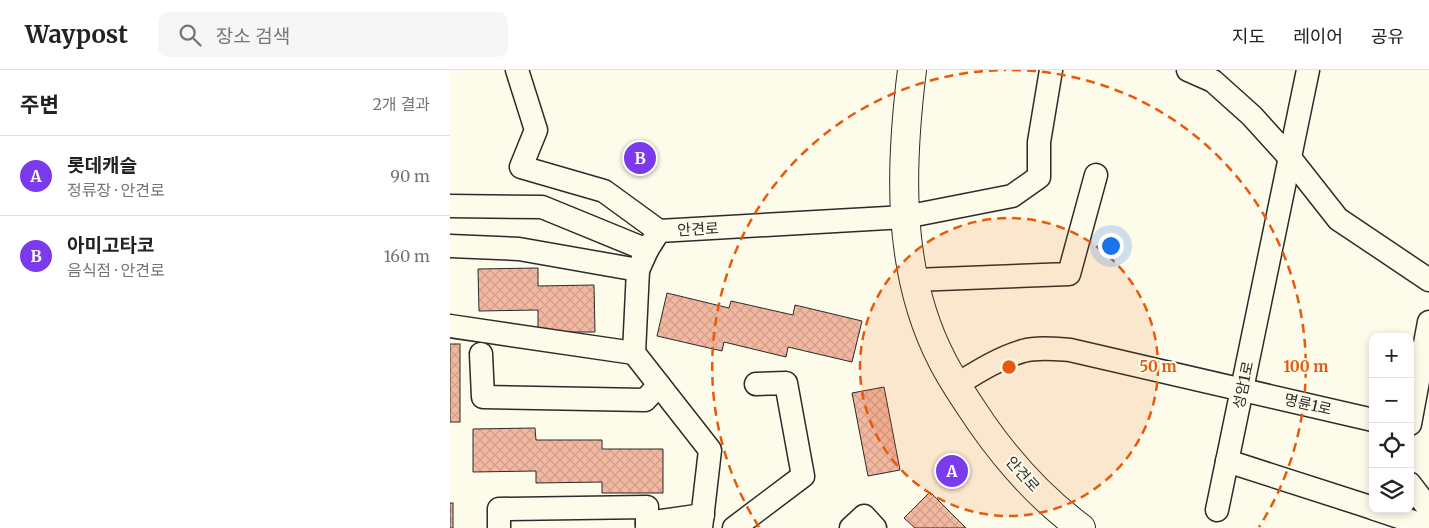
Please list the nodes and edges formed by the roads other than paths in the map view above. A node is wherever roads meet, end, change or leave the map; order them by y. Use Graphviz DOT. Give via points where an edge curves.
graph roads {
  1 [pos="517,70"];
  2 [pos="912,70"];
  3 [pos="1051,70"];
  4 [pos="1188,70"];
  5 [pos="1308,70"];
  6 [pos="1290,158"];
  7 [pos="1096,175"];
  8 [pos="450,206"];
  9 [pos="905,217"];
  10 [pos="659,231"];
  11 [pos="450,246"];
  12 [pos="642,260"];
  13 [pos="914,280"];
  14 [pos="1429,280"];
  15 [pos="1429,322"];
  16 [pos="450,326"];
  17 [pos="634,353"];
  18 [pos="481,354"];
  19 [pos="756,384"];
  20 [pos="659,385"];
  21 [pos="956,385"];
  22 [pos="1242,389"];
  23 [pos="1369,419"];
  24 [pos="1410,423"];
  25 [pos="1414,429"];
  26 [pos="1429,433"];
  27 [pos="1227,461"];
  28 [pos="1414,489"];
  29 [pos="1369,507"];
  30 [pos="1429,509"];
  31 [pos="1217,510"];
  32 [pos="1386,513"];
  33 [pos="702,522"];
  34 [pos="647,526"];
  35 [pos="1429,527"];
  36 [pos="499,528"];
  37 [pos="734,528"];
  38 [pos="851,528"];
  39 [pos="876,528"];
  40 [pos="1081,528"];
  1 -- 10 [label="street" via="536,130 521,166 604,191"];
  2 -- 9 [label="main road, 안견로" via="906,114"];
  3 -- 9 [label="street" via="1039,142 1039,178 1012,196"];
  4 -- 6 [label="street" via="1213,81 1252,116"];
  5 -- 6 [label="street, 성암1로"];
  6 -- 14 [label="street" via="1338,219"];
  6 -- 22 [label="street, 성암1로"];
  7 -- 13 [label="street" via="1069,274"];
  8 -- 12 [label="street" via="542,207"];
  9 -- 10 [label="street, 안견로"];
  9 -- 13 [label="main road, 안견로"];
  10 -- 12 [label="street, 안견로"];
  11 -- 12 [label="street"];
  12 -- 17 [label="street"];
  13 -- 21 [label="main road, 안견로" via="929,332"];
  15 -- 24 [label="street"];
  16 -- 17 [label="street"];
  17 -- 20 [label="street"];
  18 -- 20 [label="street" via="483,397 645,400"];
  19 -- 37 [label="street" via="786,383 803,476"];
  20 -- 33 [label="street" via="710,450"];
  21 -- 22 [label="street, 명륜1로" via="1012,355 1055,349"];
  21 -- 40 [label="main road, 안견로" via="1018,472"];
  22 -- 23 [label="street, 명륜1로"];
  22 -- 27 [label="street, 성암1로"];
  25 -- 26 [label="street"];
  27 -- 29 [label="street"];
  27 -- 31 [label="street, 성암1로"];
  28 -- 30 [label="street"];
  32 -- 35 [label="street"];
  33 -- 34 [label="street"];
  34 -- 36 [label="street" via="647,507 499,509"];
  38 -- 39 [label="street" via="864,516"];
}
